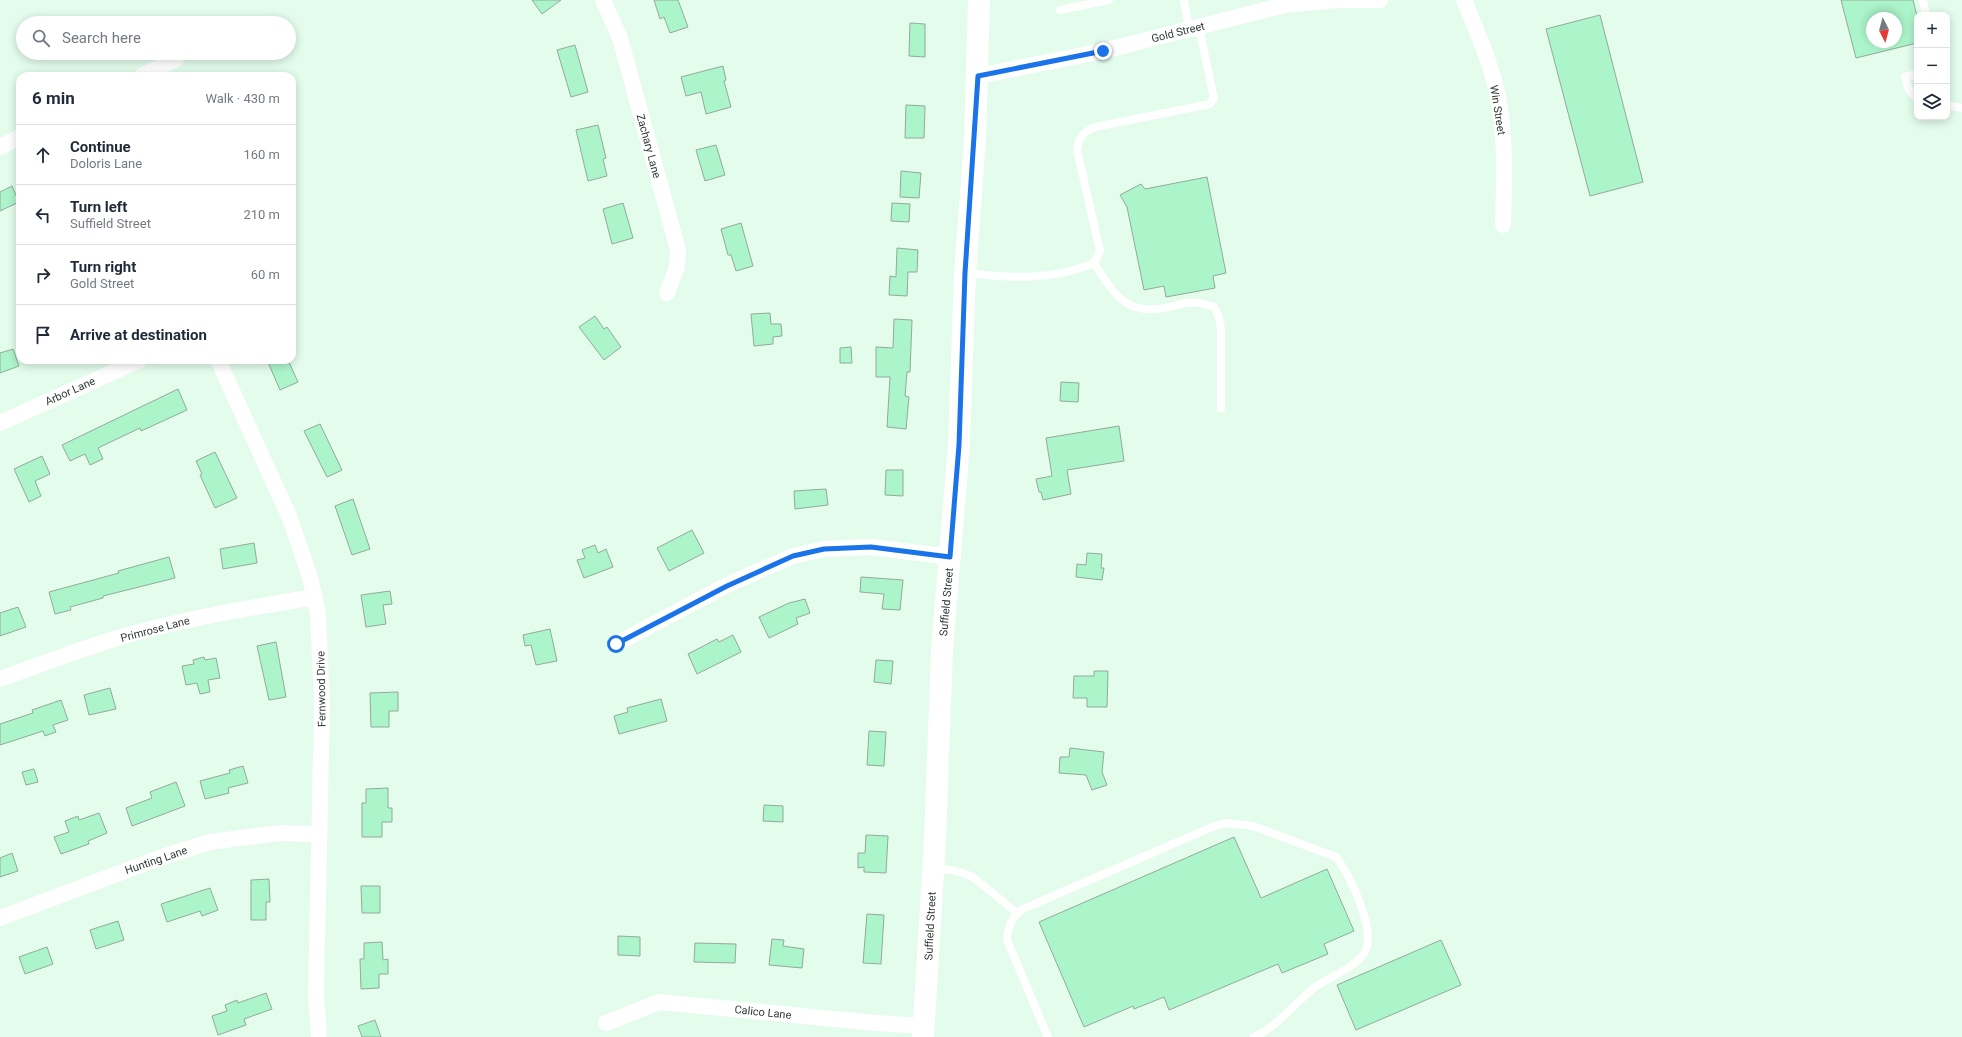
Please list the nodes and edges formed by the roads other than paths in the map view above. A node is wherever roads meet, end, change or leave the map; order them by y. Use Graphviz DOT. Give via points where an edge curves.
graph roads {
  1 [pos="603,0"];
  2 [pos="980,0"];
  3 [pos="1109,0"];
  4 [pos="1184,0"];
  5 [pos="1380,0"];
  6 [pos="1464,0"];
  7 [pos="1923,0"];
  8 [pos="1060,10"];
  9 [pos="1925,12"];
  10 [pos="1194,28"];
  11 [pos="174,60"];
  12 [pos="150,72"];
  13 [pos="1914,75"];
  14 [pos="978,76"];
  15 [pos="1914,97"];
  16 [pos="1950,106"];
  17 [pos="1962,108"];
  18 [pos="16,139"];
  19 [pos="0,146"];
  20 [pos="1503,225"];
  21 [pos="1094,263"];
  22 [pos="965,273"];
  23 [pos="667,293"];
  24 [pos="131,364"];
  25 [pos="220,364"];
  26 [pos="1221,409"];
  27 [pos="0,423"];
  28 [pos="950,557"];
  29 [pos="315,597"];
  30 [pos="616,644"];
  31 [pos="0,679"];
  32 [pos="319,834"];
  33 [pos="933,868"];
  34 [pos="1017,913"];
  35 [pos="0,918"];
  36 [pos="606,1023"];
  37 [pos="923,1032"];
  38 [pos="319,1037"];
  39 [pos="1048,1037"];
  40 [pos="1254,1037"];
  1 -- 23 [label="street, Zachary Lane" via="620,38 678,250 677,267"];
  2 -- 14 [label="main road, Suffield Street"];
  3 -- 8 [label="lane"];
  4 -- 10 [label="lane"];
  5 -- 10 [label="street, Gold Street" via="1337,0 1284,5"];
  6 -- 20 [label="street, Win Street" via="1491,70 1500,109 1504,155"];
  7 -- 9 [label="lane"];
  10 -- 14 [label="street, Gold Street" via="1103,51"];
  10 -- 21 [label="lane" via="1214,98 1210,104 1094,126 1079,138 1077,150 1100,251"];
  11 -- 12 [label="street"];
  13 -- 15 [label="lane" via="1906,77 1908,90"];
  14 -- 22 [label="main road, Suffield Street"];
  16 -- 17 [label="lane"];
  18 -- 19 [label="street"];
  21 -- 22 [label="lane" via="1080,270 1035,277 1011,278"];
  21 -- 26 [label="lane" via="1113,292 1126,304 1144,310 1199,302 1214,307 1219,316 1221,329"];
  22 -- 28 [label="main road, Suffield Street" via="959,445"];
  24 -- 27 [label="street, Arbor Lane"];
  25 -- 29 [label="street, Fernwood Drive" via="289,516"];
  28 -- 30 [label="street" via="871,547 824,549 793,556 727,586"];
  28 -- 33 [label="main road, Suffield Street" via="942,651"];
  29 -- 31 [label="street, Primrose Lane" via="243,608 134,633"];
  29 -- 32 [label="street, Fernwood Drive" via="320,632 322,704"];
  32 -- 35 [label="street, Hunting Lane" via="279,833 210,842 162,857"];
  32 -- 38 [label="street, Fernwood Drive" via="316,994"];
  33 -- 34 [label="lane" via="957,871 973,877"];
  33 -- 37 [label="main road, Suffield Street"];
  34 -- 39 [label="lane" via="1012,920 1007,940"];
  34 -- 40 [label="lane" via="1204,830 1226,823 1254,826 1336,857 1344,867 1368,924 1367,948 1356,963 1315,988 1269,1030"];
  36 -- 37 [label="street, Calico Lane" via="659,1002 877,1024"];
}
